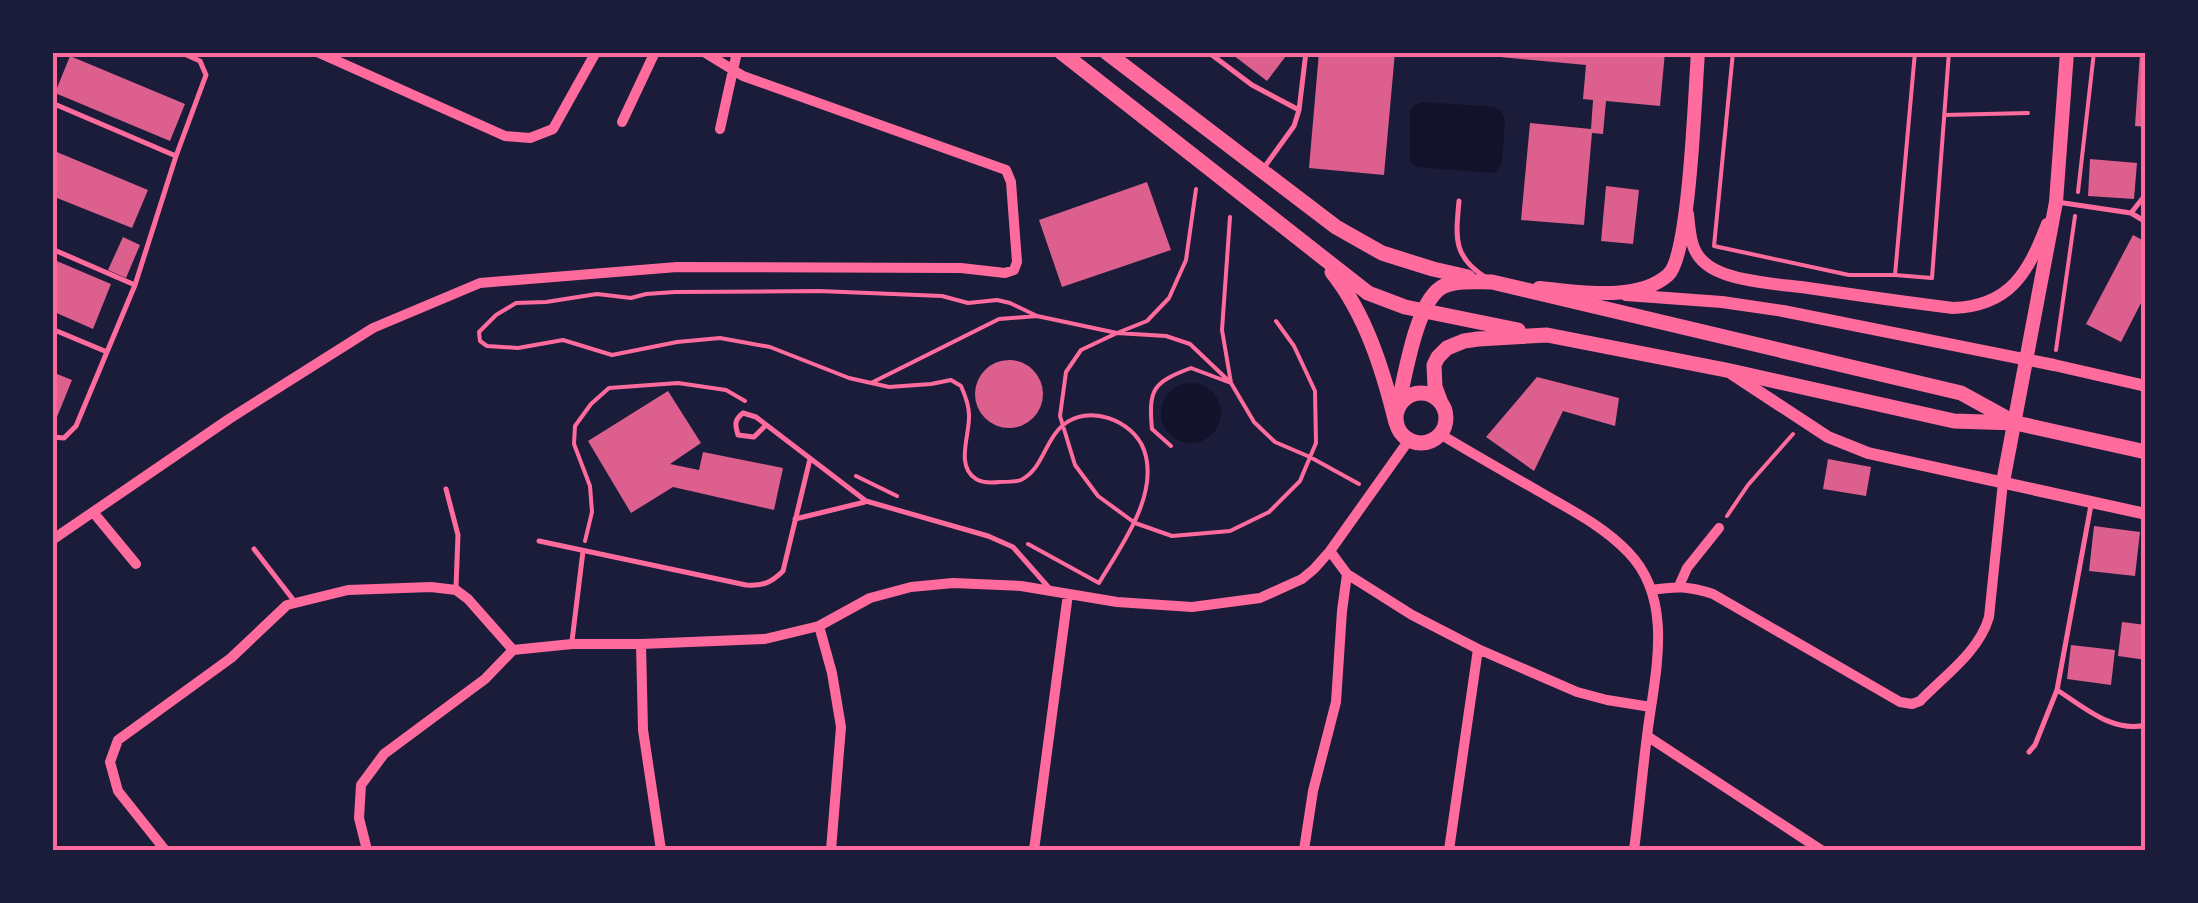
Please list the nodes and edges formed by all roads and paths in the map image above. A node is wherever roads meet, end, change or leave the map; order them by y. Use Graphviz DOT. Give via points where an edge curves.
graph roads {
  1 [pos="180,52"];
  2 [pos="318,52"];
  3 [pos="596,52"];
  4 [pos="655,52"];
  5 [pos="704,52"];
  6 [pos="737,52"];
  7 [pos="1061,52"];
  8 [pos="1106,52"];
  9 [pos="1208,52"];
  10 [pos="1306,52"];
  11 [pos="1698,52"];
  12 [pos="1732,52"];
  13 [pos="1916,52"];
  14 [pos="1948,52"];
  15 [pos="2066,52"];
  16 [pos="732,69"];
  17 [pos="52,103"];
  18 [pos="1299,110"];
  19 [pos="2028,113"];
  20 [pos="1944,115"];
  21 [pos="622,122"];
  22 [pos="720,128"];
  23 [pos="176,156"];
  24 [pos="1261,171"];
  25 [pos="1196,189"];
  26 [pos="2146,194"];
  27 [pos="1458,201"];
  28 [pos="1687,201"];
  29 [pos="2056,202"];
  30 [pos="2132,213"];
  31 [pos="1230,218"];
  32 [pos="2146,222"];
  33 [pos="52,250"];
  34 [pos="1320,257"];
  35 [pos="1895,275"];
  36 [pos="1492,282"];
  37 [pos="135,285"];
  38 [pos="1513,286"];
  39 [pos="1608,294"];
  40 [pos="1422,312"];
  41 [pos="1037,316"];
  42 [pos="1276,321"];
  43 [pos="52,329"];
  44 [pos="1117,333"];
  45 [pos="1547,336"];
  46 [pos="107,352"];
  47 [pos="2027,360"];
  48 [pos="1726,370"];
  49 [pos="871,383"];
  50 [pos="1231,383"];
  51 [pos="2146,386"];
  52 [pos="1441,403"];
  53 [pos="754,405"];
  54 [pos="1396,417"];
  55 [pos="1805,421"];
  56 [pos="2016,422"];
  57 [pos="1063,424"];
  58 [pos="766,425"];
  59 [pos="1440,434"];
  60 [pos="52,436"];
  61 [pos="1409,440"];
  62 [pos="1171,446"];
  63 [pos="2146,452"];
  64 [pos="1310,457"];
  65 [pos="810,459"];
  66 [pos="844,471"];
  67 [pos="2003,482"];
  68 [pos="446,488"];
  69 [pos="1372,492"];
  70 [pos="900,497"];
  71 [pos="866,502"];
  72 [pos="2092,502"];
  73 [pos="92,512"];
  74 [pos="2146,514"];
  75 [pos="796,519"];
  76 [pos="1135,522"];
  77 [pos="1722,524"];
  78 [pos="1017,538"];
  79 [pos="52,540"];
  80 [pos="584,541"];
  81 [pos="539,542"];
  82 [pos="254,549"];
  83 [pos="583,551"];
  84 [pos="1330,552"];
  85 [pos="136,564"];
  86 [pos="1348,574"];
  87 [pos="1679,586"];
  88 [pos="456,590"];
  89 [pos="1651,590"];
  90 [pos="1052,592"];
  91 [pos="1068,594"];
  92 [pos="296,603"];
  93 [pos="819,626"];
  94 [pos="572,644"];
  95 [pos="641,644"];
  96 [pos="1478,649"];
  97 [pos="513,650"];
  98 [pos="2057,690"];
  99 [pos="1650,706"];
  100 [pos="2146,725"];
  101 [pos="1647,736"];
  102 [pos="2029,752"];
  103 [pos="165,850"];
  104 [pos="367,850"];
  105 [pos="662,850"];
  106 [pos="831,850"];
  107 [pos="1034,850"];
  108 [pos="1304,850"];
  109 [pos="1449,850"];
  110 [pos="1634,850"];
  111 [pos="1820,850"];
  1 -- 23 [label="lane" via="200,62 206,75"];
  2 -- 3 [label="street" via="505,136 530,138 553,128"];
  4 -- 21 [label="street"];
  5 -- 16 [label="street"];
  6 -- 16 [label="street"];
  7 -- 34 [label="main road"];
  8 -- 24 [label="main road"];
  9 -- 18 [label="lane"];
  10 -- 18 [label="lane"];
  11 -- 28 [label="main road"];
  12 -- 35 [label="path" via="1714,246 1850,275"];
  13 -- 35 [label="path"];
  14 -- 20 [label="path"];
  15 -- 29 [label="main road"];
  16 -- 22 [label="street"];
  16 -- 73 [label="street" via="1006,170 1014,270 677,268 480,283 374,328"];
  17 -- 23 [label="lane"];
  18 -- 24 [label="lane"];
  19 -- 20 [label="path"];
  20 -- 35 [label="path" via="1932,278"];
  23 -- 37 [label="lane"];
  24 -- 36 [label="main road" via="1382,252"];
  25 -- 44 [label="path" via="1186,260 1169,298 1147,321"];
  26 -- 30 [label="lane"];
  27 -- 36 [label="lane" via="1456,234 1464,260"];
  28 -- 29 [label="street" via="1696,254 1716,271 1953,308 1986,304 2014,284"];
  28 -- 39 [label="main road" via="1679,256 1668,275"];
  29 -- 30 [label="lane"];
  29 -- 47 [label="main road"];
  30 -- 32 [label="lane"];
  31 -- 50 [label="path" via="1222,330"];
  33 -- 37 [label="lane"];
  34 -- 40 [label="main road" via="1368,293"];
  34 -- 54 [label="main road" via="1362,323"];
  36 -- 38 [label="main road"];
  36 -- 40 [label="main road" via="1438,288"];
  37 -- 46 [label="lane"];
  38 -- 39 [label="main road"];
  38 -- 56 [label="main road" via="1961,393"];
  39 -- 47 [label="street" via="1783,311"];
  40 -- 45 [label="main road"];
  40 -- 54 [label="main road"];
  41 -- 44 [label="path"];
  41 -- 49 [label="path" via="1000,319"];
  41 -- 49 [label="path" via="997,300 968,303 942,296 597,294 516,303 478,332 487,346 563,340 612,355 720,338 770,347"];
  42 -- 64 [label="path" via="1315,391 1316,444"];
  43 -- 46 [label="lane"];
  44 -- 50 [label="path" via="1190,344"];
  44 -- 57 [label="path" via="1081,350 1066,372"];
  45 -- 48 [label="main road"];
  45 -- 52 [label="main road" via="1478,338 1447,348 1434,365"];
  46 -- 60 [label="lane" via="76,426 64,438"];
  47 -- 51 [label="street"];
  47 -- 56 [label="main road"];
  48 -- 55 [label="street"];
  48 -- 56 [label="main road" via="1954,421"];
  49 -- 57 [label="path" via="951,380 961,386 970,415 965,464 974,478 988,483 1021,480"];
  50 -- 62 [label="path" via="1191,368 1164,378 1150,407 1152,429"];
  50 -- 64 [label="path" via="1275,442"];
  52 -- 54 [label="main road" via="1416,393 1406,397"];
  52 -- 59 [label="main road" via="1446,419"];
  53 -- 80 [label="path" via="726,390 678,383 609,388 575,426 574,444 590,486"];
  54 -- 61 [label="main road"];
  55 -- 67 [label="street" via="1868,453"];
  55 -- 77 [label="path"];
  56 -- 63 [label="main road"];
  56 -- 67 [label="main road"];
  57 -- 76 [label="path" via="1075,465 1098,496"];
  57 -- 76 [label="path" via="1083,416 1115,418 1132,432 1147,474"];
  58 -- 58 [label="lane" via="743,413 735,424 744,438"];
  58 -- 65 [label="lane"];
  59 -- 61 [label="main road" via="1426,443"];
  59 -- 89 [label="street" via="1593,522 1630,553"];
  61 -- 69 [label="street"];
  64 -- 69 [label="path"];
  64 -- 76 [label="path" via="1300,481 1269,512 1230,532 1172,536"];
  65 -- 71 [label="lane"];
  65 -- 75 [label="lane"];
  66 -- 70 [label="path"];
  67 -- 72 [label="street"];
  67 -- 87 [label="street" via="1986,630 1912,704 1713,594"];
  68 -- 88 [label="lane" via="458,535"];
  69 -- 84 [label="street"];
  71 -- 75 [label="lane"];
  71 -- 90 [label="lane" via="1013,547"];
  72 -- 74 [label="street"];
  72 -- 98 [label="lane"];
  73 -- 79 [label="street"];
  73 -- 85 [label="street"];
  75 -- 83 [label="lane" via="783,571 759,586"];
  76 -- 78 [label="path" via="1099,583"];
  77 -- 87 [label="street"];
  81 -- 83 [label="lane"];
  82 -- 92 [label="lane"];
  83 -- 94 [label="lane"];
  84 -- 86 [label="street"];
  84 -- 91 [label="street" via="1302,579 1229,604 1192,608"];
  86 -- 96 [label="street"];
  86 -- 108 [label="street" via="1336,702"];
  87 -- 89 [label="street"];
  88 -- 92 [label="street" via="348,590"];
  88 -- 97 [label="street"];
  89 -- 99 [label="street" via="1658,638"];
  90 -- 91 [label="street"];
  90 -- 93 [label="street" via="954,583 911,587 870,598"];
  91 -- 107 [label="street"];
  92 -- 103 [label="street" via="118,740 110,762 118,791"];
  93 -- 95 [label="street" via="765,638"];
  93 -- 106 [label="street" via="842,727"];
  94 -- 95 [label="street"];
  94 -- 97 [label="street"];
  95 -- 105 [label="street" via="643,730"];
  96 -- 99 [label="street" via="1577,692"];
  96 -- 109 [label="street"];
  97 -- 104 [label="street" via="485,679 384,754 361,784"];
  98 -- 100 [label="lane" via="2114,726"];
  98 -- 102 [label="lane"];
  99 -- 101 [label="street"];
  101 -- 110 [label="street"];
  101 -- 111 [label="street"];
}
